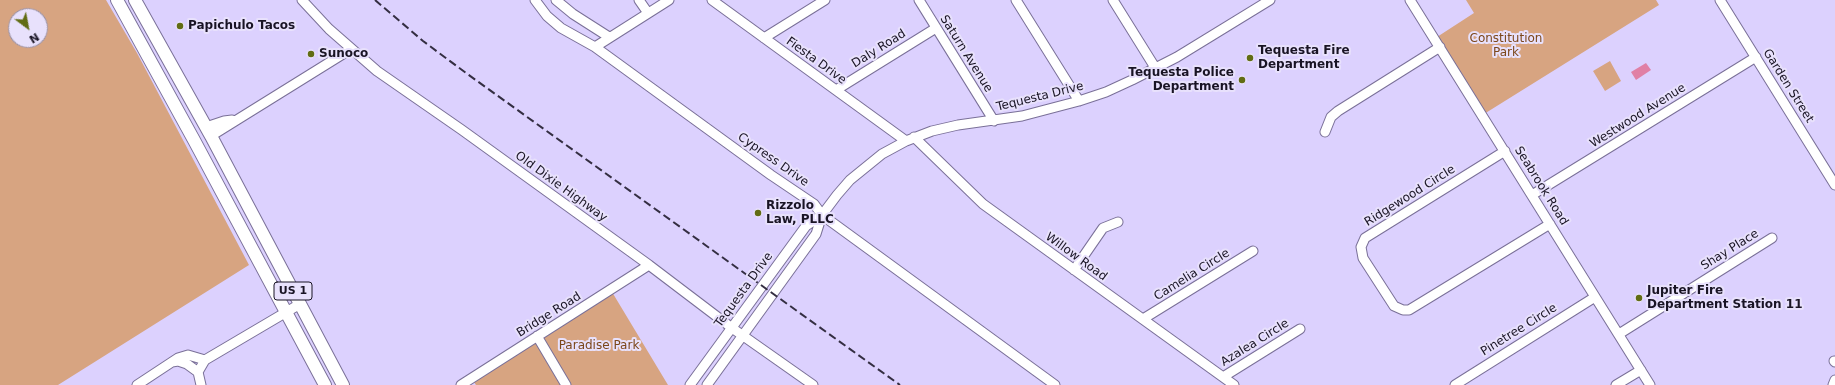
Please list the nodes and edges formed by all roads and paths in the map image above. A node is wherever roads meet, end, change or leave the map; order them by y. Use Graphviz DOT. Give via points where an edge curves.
graph roads {
  1 [pos="117,0"];
  2 [pos="135,0"];
  3 [pos="302,0"];
  4 [pos="535,0"];
  5 [pos="556,0"];
  6 [pos="639,0"];
  7 [pos="669,0"];
  8 [pos="712,0"];
  9 [pos="824,0"];
  10 [pos="919,0"];
  11 [pos="1016,0"];
  12 [pos="1113,0"];
  13 [pos="1270,0"];
  14 [pos="1411,0"];
  15 [pos="1720,0"];
  16 [pos="648,13"];
  17 [pos="936,28"];
  18 [pos="609,37"];
  19 [pos="764,38"];
  20 [pos="1440,47"];
  21 [pos="351,49"];
  22 [pos="596,49"];
  23 [pos="1756,57"];
  24 [pos="1156,69"];
  25 [pos="836,90"];
  26 [pos="1079,101"];
  27 [pos="183,119"];
  28 [pos="994,120"];
  29 [pos="208,132"];
  30 [pos="1325,132"];
  31 [pos="910,139"];
  32 [pos="195,142"];
  33 [pos="1505,151"];
  34 [pos="223,160"];
  35 [pos="1835,185"];
  36 [pos="1532,195"];
  37 [pos="822,215"];
  38 [pos="1118,222"];
  39 [pos="1550,224"];
  40 [pos="1772,238"];
  41 [pos="1253,251"];
  42 [pos="649,265"];
  43 [pos="1074,270"];
  44 [pos="1595,297"];
  45 [pos="300,304"];
  46 [pos="286,312"];
  47 [pos="1143,319"];
  48 [pos="732,328"];
  49 [pos="1300,329"];
  50 [pos="1619,334"];
  51 [pos="742,335"];
  52 [pos="537,336"];
  53 [pos="206,360"];
  54 [pos="172,362"];
  55 [pos="1641,370"];
  56 [pos="198,372"];
  57 [pos="1223,377"];
  58 [pos="1835,380"];
  59 [pos="137,385"];
  60 [pos="201,385"];
  61 [pos="325,385"];
  62 [pos="343,385"];
  63 [pos="461,385"];
  64 [pos="566,385"];
  65 [pos="690,385"];
  66 [pos="706,385"];
  67 [pos="814,385"];
  68 [pos="1055,385"];
  69 [pos="1234,385"];
  70 [pos="1455,385"];
  71 [pos="1616,385"];
  72 [pos="1650,385"];
  73 [pos="1833,385"];
  1 -- 27 [label="main road, US 1"];
  2 -- 29 [label="main road, US 1"];
  3 -- 21 [label="street, Old Dixie Highway"];
  4 -- 22 [label="street, Cypress Drive" via="556,24"];
  5 -- 18 [label="street"];
  6 -- 16 [label="street"];
  7 -- 16 [label="street"];
  8 -- 19 [label="street, Fiesta Drive"];
  9 -- 19 [label="street"];
  10 -- 17 [label="street, Saturn Avenue"];
  11 -- 26 [label="street"];
  12 -- 24 [label="street"];
  13 -- 24 [label="street, Tequesta Drive"];
  14 -- 20 [label="street, Seabrook Road"];
  15 -- 23 [label="street, Garden Street"];
  16 -- 18 [label="street"];
  17 -- 25 [label="street, Daly Road"];
  17 -- 28 [label="street, Saturn Avenue"];
  18 -- 22 [label="street"];
  19 -- 25 [label="street, Fiesta Drive"];
  20 -- 30 [label="street" via="1338,111 1328,121"];
  20 -- 33 [label="street, Seabrook Road"];
  21 -- 29 [label="street" via="237,119"];
  21 -- 42 [label="street, Old Dixie Highway" via="377,71"];
  22 -- 37 [label="street, Cypress Drive" via="814,204"];
  23 -- 35 [label="street, Garden Street"];
  23 -- 36 [label="street, Westwood Avenue"];
  24 -- 26 [label="street, Tequesta Drive"];
  25 -- 31 [label="street, Fiesta Drive"];
  26 -- 28 [label="street, Tequesta Drive"];
  27 -- 29 [label="main road" via="197,130"];
  27 -- 32 [label="main road, US 1"];
  28 -- 31 [label="street, Tequesta Drive" via="945,127"];
  29 -- 34 [label="main road, US 1"];
  31 -- 37 [label="street, Tequesta Drive" via="865,166 850,180"];
  31 -- 43 [label="street, Willow Road" via="982,204"];
  32 -- 34 [label="main road" via="209,148"];
  32 -- 46 [label="main road, US 1"];
  33 -- 36 [label="street, Seabrook Road"];
  33 -- 39 [label="street, Ridgewood Circle" via="1365,238 1361,247 1363,258 1394,306 1409,310"];
  34 -- 45 [label="main road, US 1"];
  36 -- 39 [label="street, Seabrook Road"];
  37 -- 48 [label="street, Tequesta Drive" via="806,226"];
  37 -- 51 [label="street, Tequesta Drive" via="816,234"];
  37 -- 68 [label="street, Cypress Drive"];
  38 -- 43 [label="street" via="1104,228"];
  39 -- 44 [label="street, Seabrook Road"];
  40 -- 50 [label="street, Shay Place"];
  41 -- 47 [label="street, Camelia Circle"];
  42 -- 48 [label="street, Old Dixie Highway"];
  42 -- 52 [label="street, Bridge Road"];
  43 -- 47 [label="street, Willow Road"];
  44 -- 50 [label="street, Seabrook Road"];
  44 -- 70 [label="street, Pinetree Circle"];
  45 -- 46 [label="street"];
  45 -- 62 [label="main road, US 1"];
  46 -- 53 [label="street"];
  46 -- 61 [label="main road, US 1"];
  47 -- 57 [label="street, Willow Road"];
  48 -- 51 [label="street, Old Dixie Highway"];
  48 -- 65 [label="street, Tequesta Drive"];
  49 -- 57 [label="street, Azalea Circle"];
  50 -- 55 [label="street, Seabrook Road"];
  51 -- 66 [label="street, Tequesta Drive"];
  51 -- 67 [label="street, Old Dixie Highway"];
  52 -- 63 [label="street, Bridge Road"];
  52 -- 64 [label="street"];
  53 -- 54 [label="street" via="188,355"];
  53 -- 56 [label="street"];
  54 -- 56 [label="street" via="187,364"];
  54 -- 59 [label="street"];
  55 -- 71 [label="street"];
  55 -- 72 [label="street, Seabrook Road"];
  56 -- 60 [label="street"];
  57 -- 69 [label="street, Willow Road"];
  58 -- 73 [label="street"];
}
